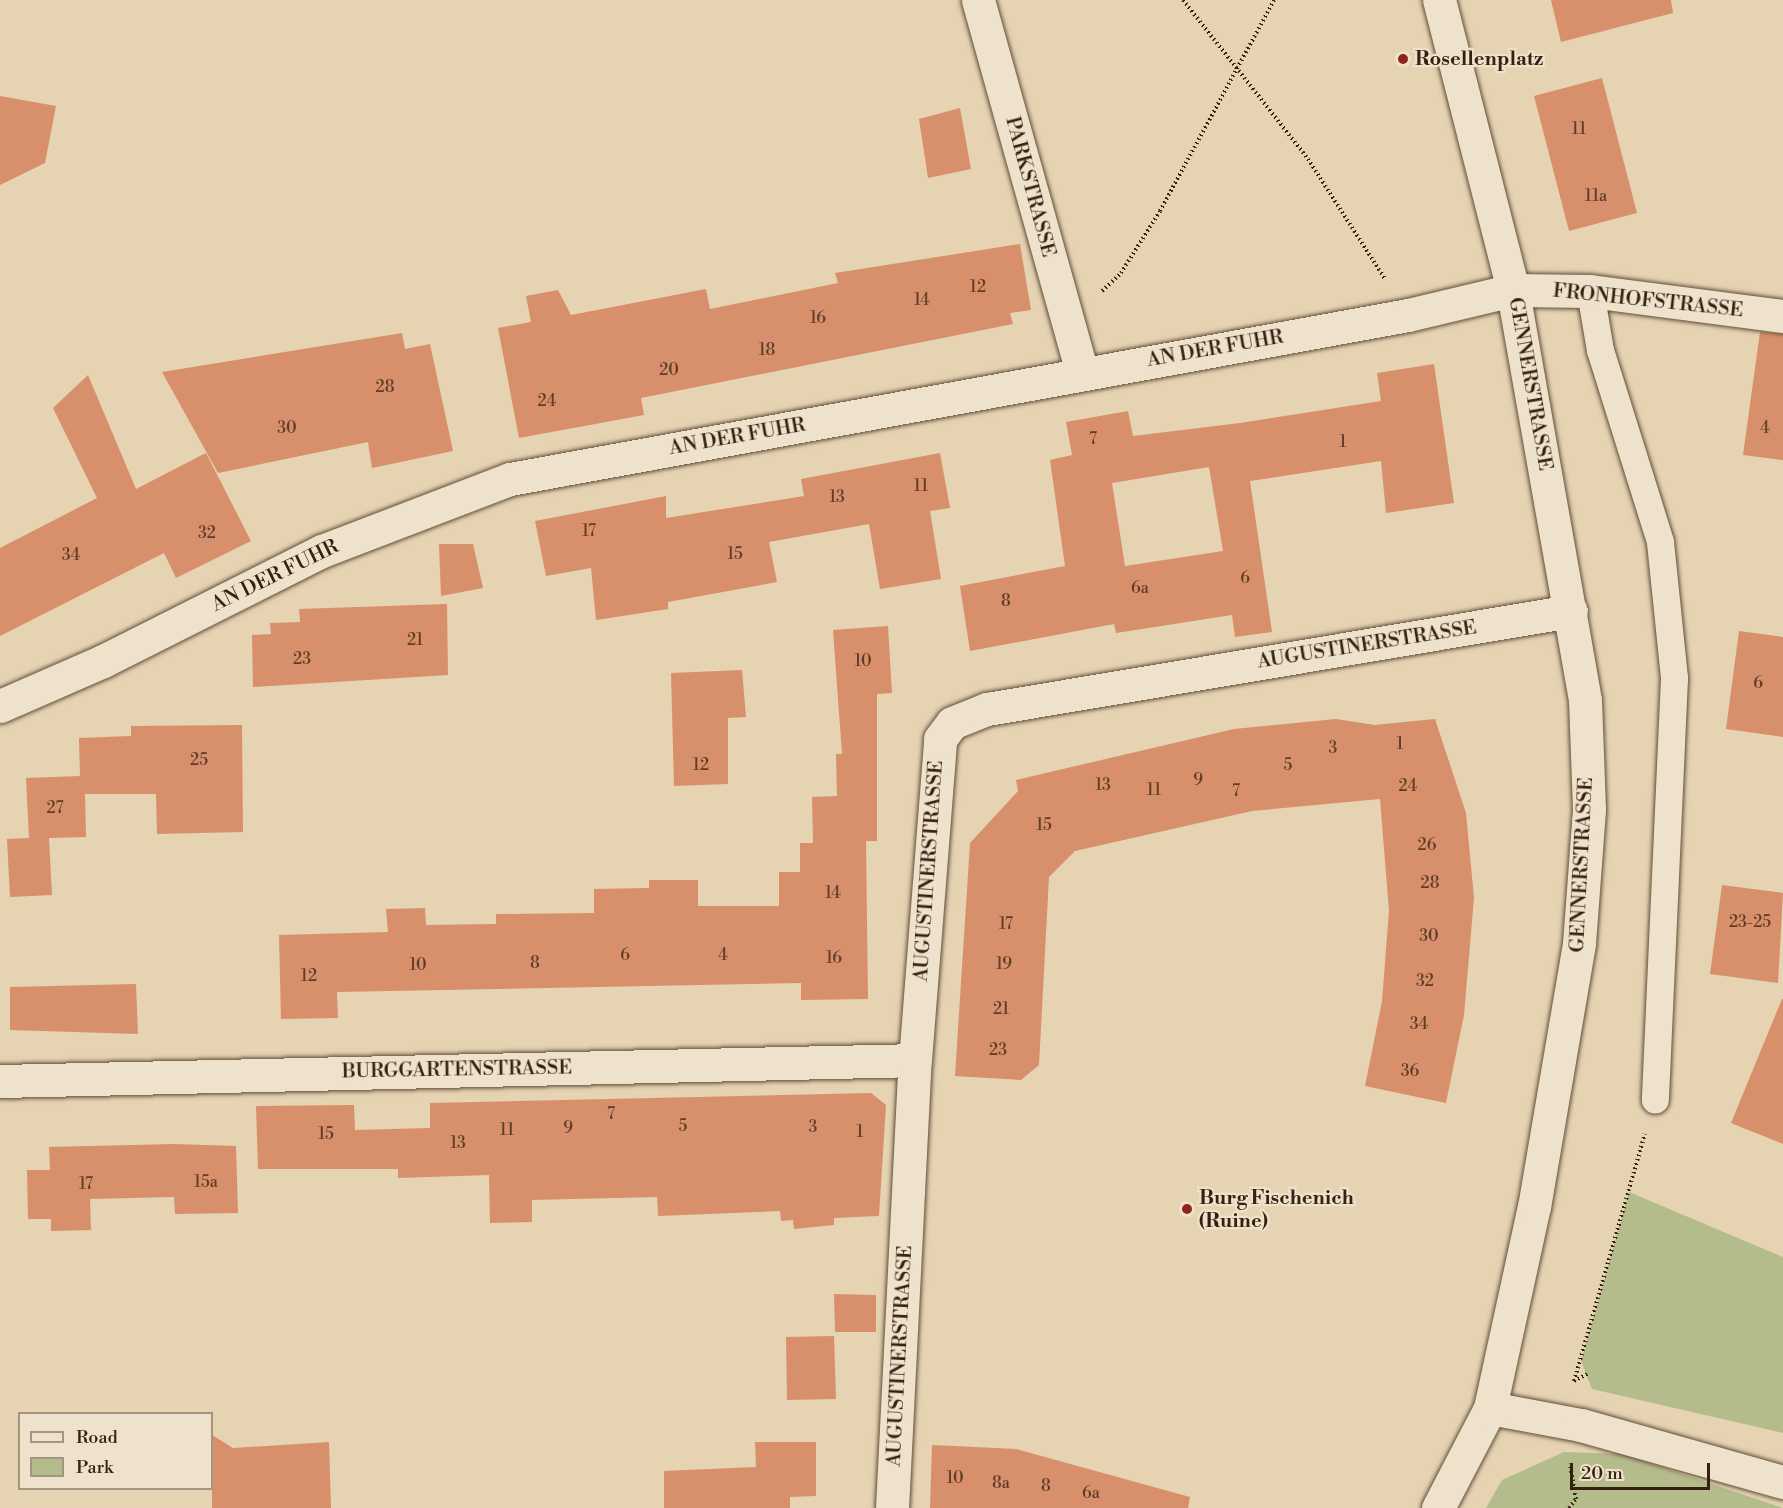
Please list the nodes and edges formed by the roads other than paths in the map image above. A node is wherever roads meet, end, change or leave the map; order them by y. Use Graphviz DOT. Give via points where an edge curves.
graph roads {
  1 [pos="978,0"];
  2 [pos="1439,0"];
  3 [pos="1513,290"];
  4 [pos="1590,291"];
  5 [pos="1783,316"];
  6 [pos="1082,373"];
  7 [pos="1571,611"];
  8 [pos="0,706"];
  9 [pos="915,1060"];
  10 [pos="0,1081"];
  11 [pos="1655,1100"];
  12 [pos="1490,1408"];
  13 [pos="1783,1482"];
  14 [pos="892,1508"];
  15 [pos="1438,1508"];
  1 -- 6 [label="street, PARKSTRASSE"];
  2 -- 3 [label="street, GENNERSTRASSE"];
  3 -- 4 [label="street, FRONHOFSTRASSE"];
  3 -- 6 [label="street, AN DER FUHR" via="1408,315"];
  3 -- 7 [label="street, GENNERSTRASSE"];
  4 -- 5 [label="street, FRONHOFSTRASSE"];
  4 -- 11 [label="lane" via="1600,350 1660,542 1674,678"];
  6 -- 8 [label="street, AN DER FUHR" via="510,479 322,551 103,661"];
  7 -- 9 [label="street, AUGUSTINERSTRASSE" via="987,709 952,723 940,739 933,777"];
  7 -- 12 [label="street, GENNERSTRASSE" via="1585,700 1589,809 1579,943 1534,1207"];
  9 -- 10 [label="street, BURGGARTENSTRASSE"];
  9 -- 14 [label="street, AUGUSTINERSTRASSE"];
  12 -- 13 [label="street" via="1562,1421"];
  12 -- 15 [label="street, GENNERSTRASSE"];
}
